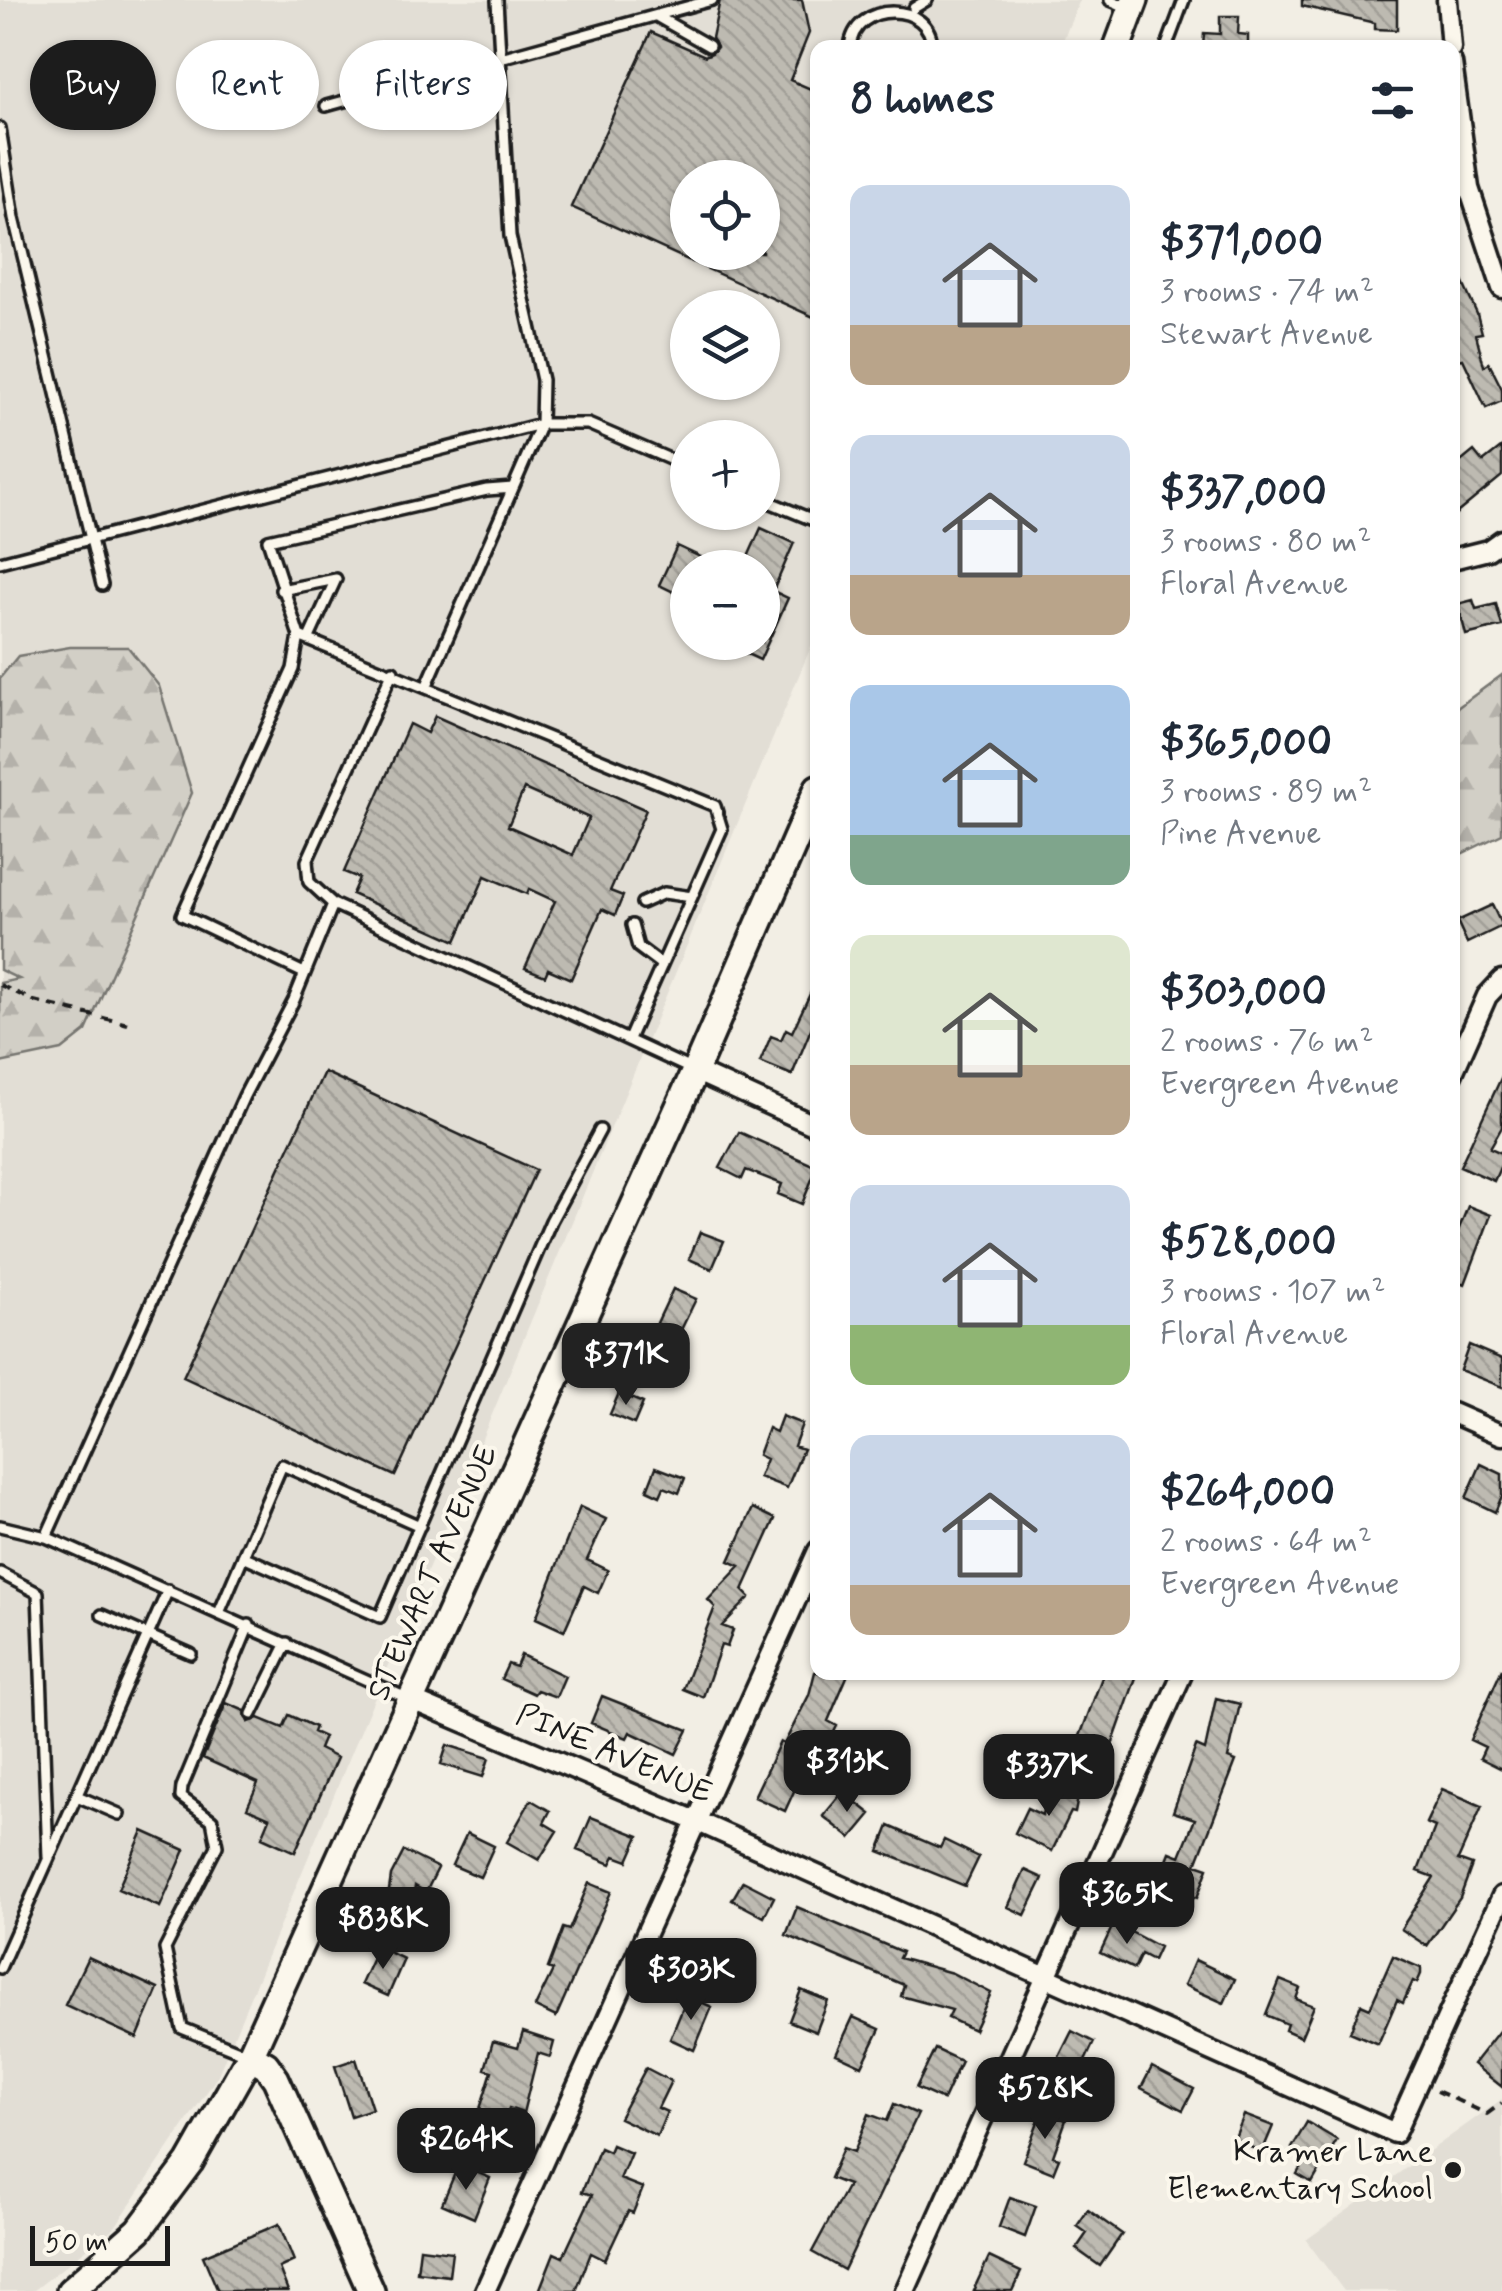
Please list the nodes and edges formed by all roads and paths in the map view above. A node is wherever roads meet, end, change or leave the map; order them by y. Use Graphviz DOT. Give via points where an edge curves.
graph roads {
  1 [pos="497,0"];
  2 [pos="712,0"];
  3 [pos="928,0"];
  4 [pos="1184,0"];
  5 [pos="1447,0"];
  6 [pos="1126,3"];
  7 [pos="914,8"];
  8 [pos="658,17"];
  9 [pos="499,40"];
  10 [pos="852,40"];
  11 [pos="932,40"];
  12 [pos="1119,40"];
  13 [pos="1169,40"];
  14 [pos="1450,40"];
  15 [pos="709,46"];
  16 [pos="507,58"];
  17 [pos="339,103"];
  18 [pos="326,106"];
  19 [pos="0,128"];
  20 [pos="504,130"];
  21 [pos="1460,154"];
  22 [pos="1502,288"];
  23 [pos="541,424"];
  24 [pos="670,459"];
  25 [pos="513,488"];
  26 [pos="780,506"];
  27 [pos="810,519"];
  28 [pos="91,539"];
  29 [pos="1502,540"];
  30 [pos="1460,557"];
  31 [pos="0,562"];
  32 [pos="102,585"];
  33 [pos="281,590"];
  34 [pos="304,636"];
  35 [pos="393,671"];
  36 [pos="427,685"];
  37 [pos="810,806"];
  38 [pos="692,897"];
  39 [pos="333,904"];
  40 [pos="642,904"];
  41 [pos="632,925"];
  42 [pos="662,965"];
  43 [pos="304,973"];
  44 [pos="1502,980"];
  45 [pos="0,985"];
  46 [pos="128,1024"];
  47 [pos="629,1040"];
  48 [pos="1460,1043"];
  49 [pos="695,1071"];
  50 [pos="810,1122"];
  51 [pos="600,1130"];
  52 [pos="1460,1417"];
  53 [pos="1502,1435"];
  54 [pos="0,1526"];
  55 [pos="420,1526"];
  56 [pos="46,1536"];
  57 [pos="243,1556"];
  58 [pos="810,1569"];
  59 [pos="0,1573"];
  60 [pos="168,1590"];
  61 [pos="218,1612"];
  62 [pos="102,1615"];
  63 [pos="249,1625"];
  64 [pos="148,1635"];
  65 [pos="287,1643"];
  66 [pos="192,1654"];
  67 [pos="1179,1680"];
  68 [pos="412,1700"];
  69 [pos="252,1714"];
  70 [pos="76,1796"];
  71 [pos="119,1814"];
  72 [pos="696,1821"];
  73 [pos="48,1860"];
  74 [pos="1502,1896"];
  75 [pos="0,1968"];
  76 [pos="1046,1978"];
  77 [pos="250,2056"];
  78 [pos="1438,2091"];
  79 [pos="1502,2103"];
  80 [pos="70,2291"];
  81 [pos="370,2291"];
  82 [pos="485,2291"];
  83 [pos="905,2291"];
  1 -- 9 [label="lane"];
  2 -- 8 [label="lane"];
  3 -- 7 [label="lane"];
  4 -- 13 [label="lane"];
  5 -- 14 [label="street"];
  6 -- 12 [label="main road"];
  7 -- 10 [label="lane" via="888,1 864,11"];
  7 -- 11 [label="lane"];
  8 -- 15 [label="lane"];
  8 -- 16 [label="lane"];
  17 -- 18 [label="lane"];
  19 -- 28 [label="lane" via="14,218"];
  20 -- 23 [label="lane" via="510,236 542,380"];
  21 -- 22 [label="street"];
  23 -- 24 [label="lane" via="588,424"];
  23 -- 25 [label="lane"];
  23 -- 28 [label="lane"];
  25 -- 33 [label="lane" via="268,540"];
  25 -- 36 [label="lane"];
  26 -- 27 [label="lane"];
  28 -- 31 [label="lane"];
  28 -- 32 [label="lane"];
  29 -- 30 [label="street"];
  33 -- 34 [label="lane"];
  33 -- 34 [label="lane" via="336,578"];
  34 -- 35 [label="lane"];
  34 -- 43 [label="lane" via="182,915"];
  35 -- 36 [label="lane"];
  35 -- 39 [label="lane" via="307,861 309,882"];
  36 -- 38 [label="lane" via="715,806 722,830"];
  37 -- 49 [label="main road, STEWART AVENUE"];
  38 -- 40 [label="lane" via="664,894"];
  38 -- 42 [label="lane"];
  39 -- 43 [label="lane"];
  39 -- 47 [label="lane"];
  41 -- 42 [label="lane" via="638,947"];
  42 -- 47 [label="lane"];
  43 -- 56 [label="lane"];
  44 -- 48 [label="street"];
  45 -- 46 [label="path" via="34,1002"];
  47 -- 49 [label="lane"];
  49 -- 50 [label="street"];
  49 -- 68 [label="main road, STEWART AVENUE"];
  51 -- 55 [label="lane" via="551,1221"];
  52 -- 53 [label="street"];
  54 -- 56 [label="lane"];
  55 -- 57 [label="lane" via="380,1617"];
  55 -- 57 [label="lane" via="282,1465"];
  56 -- 60 [label="lane"];
  57 -- 61 [label="lane"];
  58 -- 72 [label="street"];
  59 -- 73 [label="lane" via="38,1593"];
  60 -- 61 [label="lane"];
  60 -- 64 [label="lane"];
  61 -- 63 [label="lane"];
  62 -- 64 [label="lane"];
  63 -- 65 [label="lane"];
  63 -- 77 [label="lane" via="182,1787 181,1797 212,1820 217,1846 164,1948 182,2028"];
  64 -- 66 [label="lane"];
  64 -- 70 [label="lane"];
  65 -- 68 [label="lane"];
  65 -- 69 [label="lane"];
  67 -- 76 [label="street"];
  68 -- 72 [label="street, PINE AVENUE"];
  68 -- 77 [label="main road, STEWART AVENUE"];
  70 -- 71 [label="lane"];
  70 -- 73 [label="lane"];
  72 -- 76 [label="street, PINE AVENUE"];
  72 -- 82 [label="street"];
  73 -- 75 [label="lane"];
  74 -- 76 [label="street, PINE AVENUE" via="1395,2134"];
  76 -- 83 [label="street"];
  77 -- 80 [label="main road, STEWART AVENUE" via="180,2176 139,2230"];
  77 -- 81 [label="main road" via="276,2078"];
  78 -- 79 [label="path" via="1487,2114"];
}
